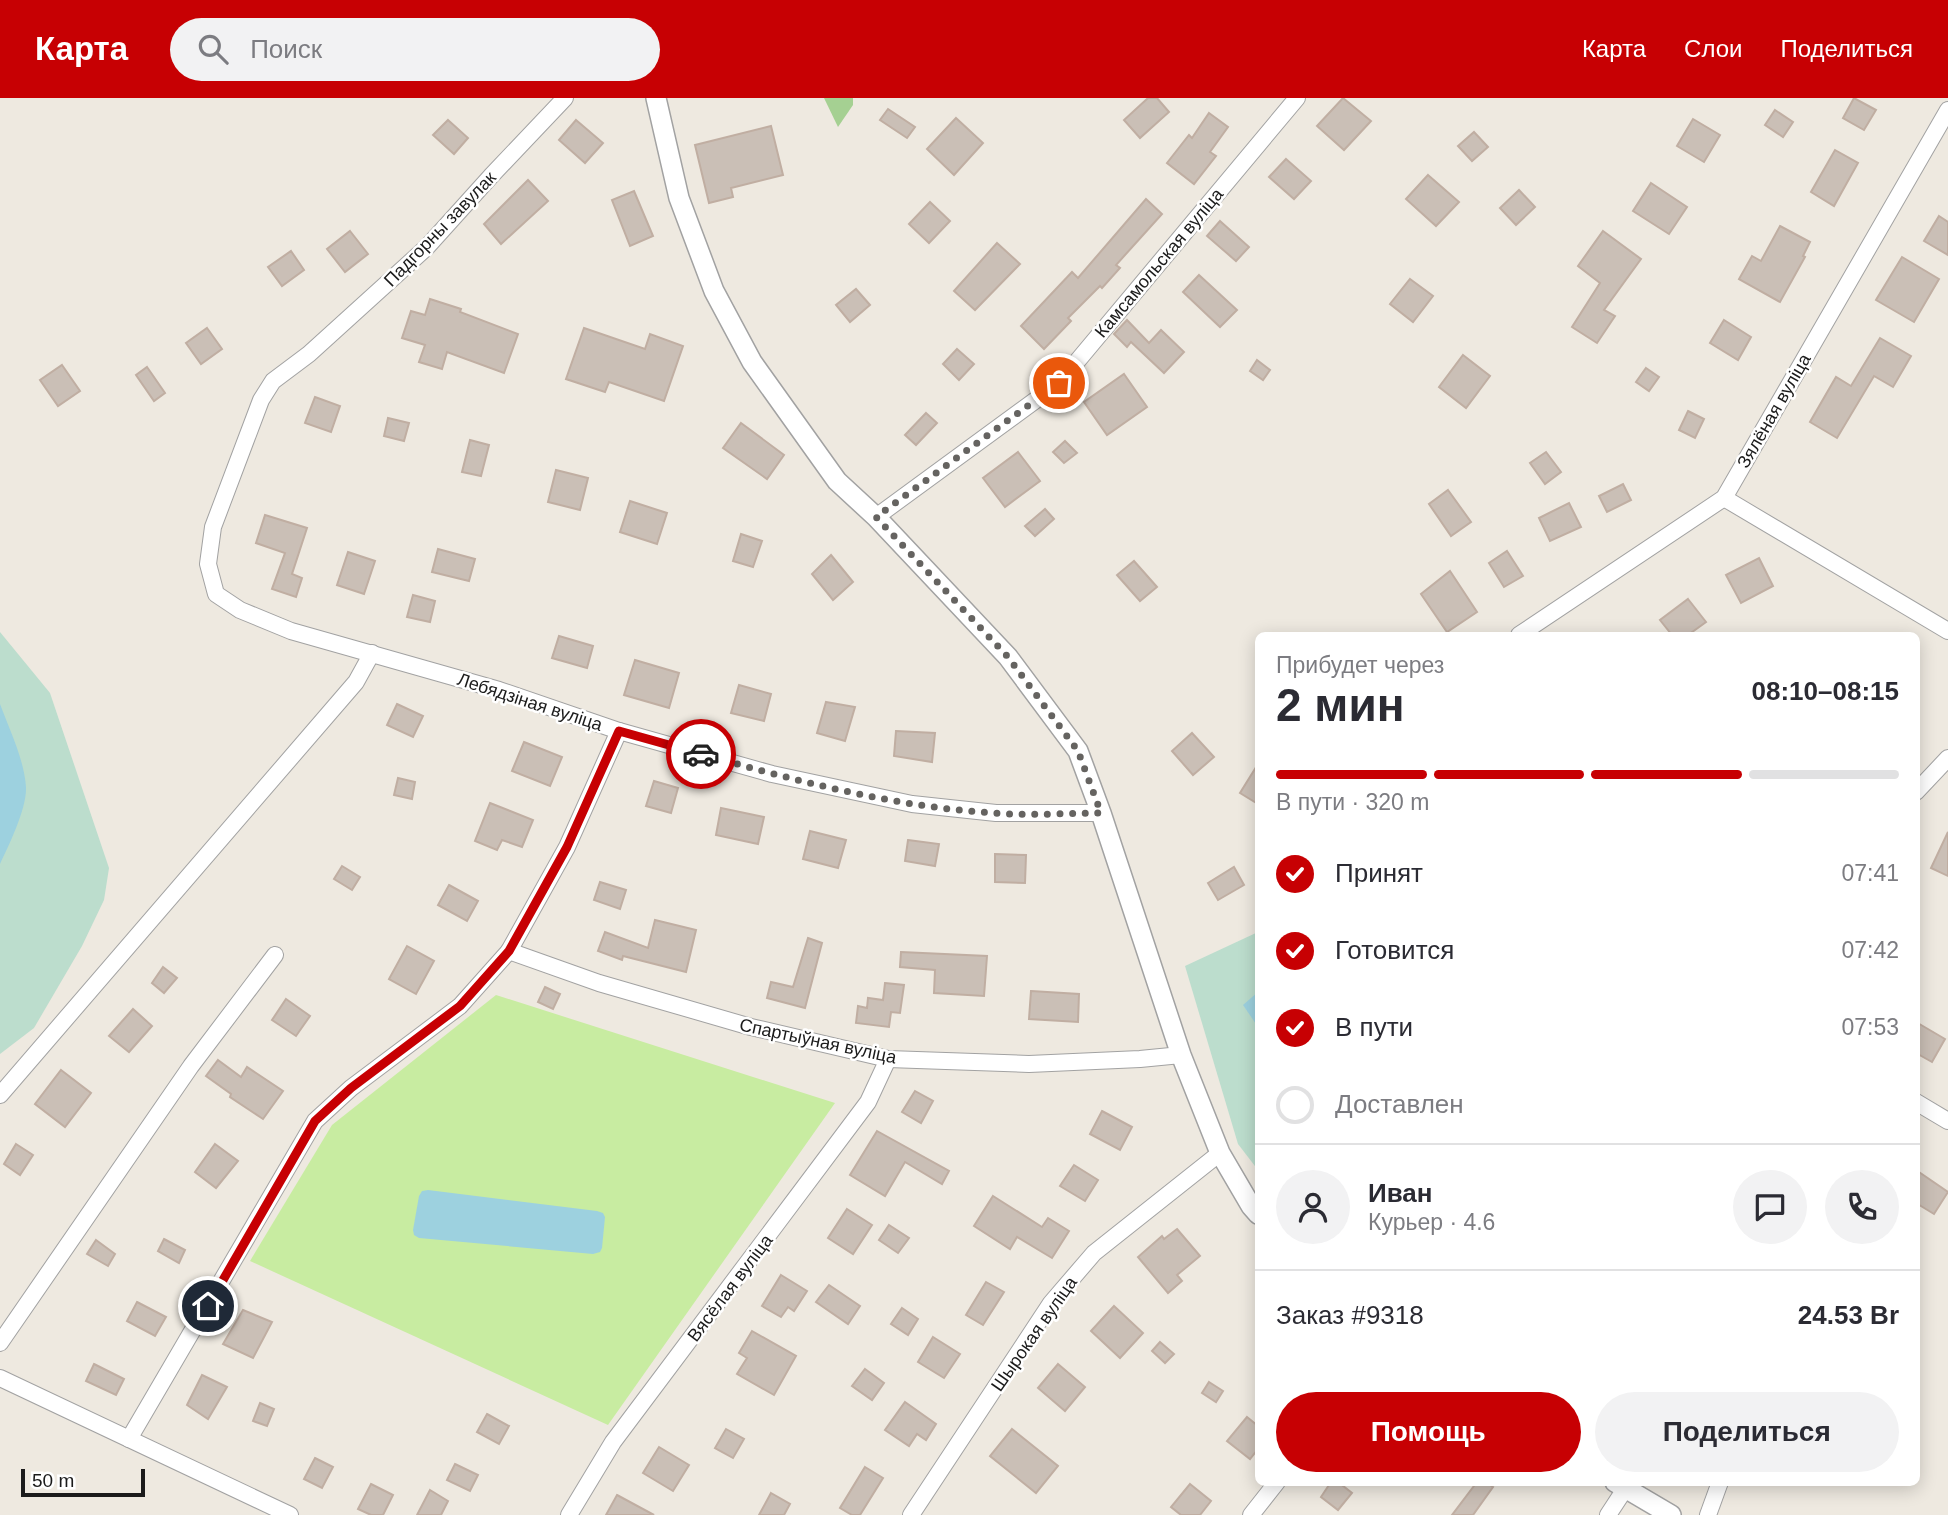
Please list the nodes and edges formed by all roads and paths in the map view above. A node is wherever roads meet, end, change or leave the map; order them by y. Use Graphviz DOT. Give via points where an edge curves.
graph roads {
  1 [pos="565,98"];
  2 [pos="656,98"];
  3 [pos="1297,98"];
  4 [pos="1948,110"];
  5 [pos="309,354"];
  6 [pos="1724,498"];
  7 [pos="876,517"];
  8 [pos="1948,631"];
  9 [pos="1523,632"];
  10 [pos="372,653"];
  11 [pos="619,731"];
  12 [pos="1948,758"];
  13 [pos="1920,788"];
  14 [pos="1101,813"];
  15 [pos="509,951"];
  16 [pos="275,955"];
  17 [pos="1181,1055"];
  18 [pos="888,1059"];
  19 [pos="0,1095"];
  20 [pos="1920,1104"];
  21 [pos="1948,1121"];
  22 [pos="1220,1153"];
  23 [pos="1255,1211"];
  24 [pos="0,1343"];
  25 [pos="0,1378"];
  26 [pos="129,1439"];
  27 [pos="1274,1486"];
  28 [pos="1620,1486"];
  29 [pos="1622,1486"];
  30 [pos="1719,1486"];
  31 [pos="290,1515"];
  32 [pos="569,1515"];
  33 [pos="911,1515"];
  34 [pos="1251,1515"];
  35 [pos="1608,1515"];
  36 [pos="1671,1515"];
  37 [pos="1708,1515"];
  1 -- 5 [label="street, Падгорны завулак" via="427,247"];
  2 -- 7 [label="street" via="679,198 720,303 752,362 837,481"];
  3 -- 7 [label="street, Камсамольская вуліца" via="1059,383"];
  4 -- 6 [label="street, Зялёная вуліца"];
  5 -- 10 [label="street, Лебядзіная вуліца" via="274,381 261,400 213,527 208,564 216,594 240,610 291,631"];
  6 -- 8 [label="street"];
  6 -- 9 [label="street, Зялёная вуліца"];
  7 -- 14 [label="street" via="1008,657 1078,751"];
  10 -- 11 [label="street, Лебядзіная вуліца"];
  10 -- 19 [label="street" via="356,682"];
  11 -- 14 [label="street, Лебядзіная вуліца" via="772,774 912,804 996,813"];
  11 -- 15 [label="street" via="567,847"];
  12 -- 13 [label="street"];
  14 -- 17 [label="street"];
  15 -- 18 [label="street, Спартыўная вуліца" via="599,983 751,1027"];
  15 -- 26 [label="street" via="460,1006 315,1121"];
  16 -- 24 [label="street" via="183,1076"];
  17 -- 18 [label="street, Спартыўная вуліца" via="1029,1064"];
  17 -- 22 [label="street"];
  18 -- 32 [label="street, Вясёлая вуліца" via="868,1102 613,1442"];
  20 -- 21 [label="street"];
  22 -- 23 [label="street"];
  22 -- 33 [label="street, Шырокая вуліца" via="1094,1253 1051,1303"];
  25 -- 26 [label="street"];
  26 -- 31 [label="street"];
  27 -- 34 [label="street"];
  28 -- 35 [label="street"];
  29 -- 36 [label="street"];
  30 -- 37 [label="street"];
}
